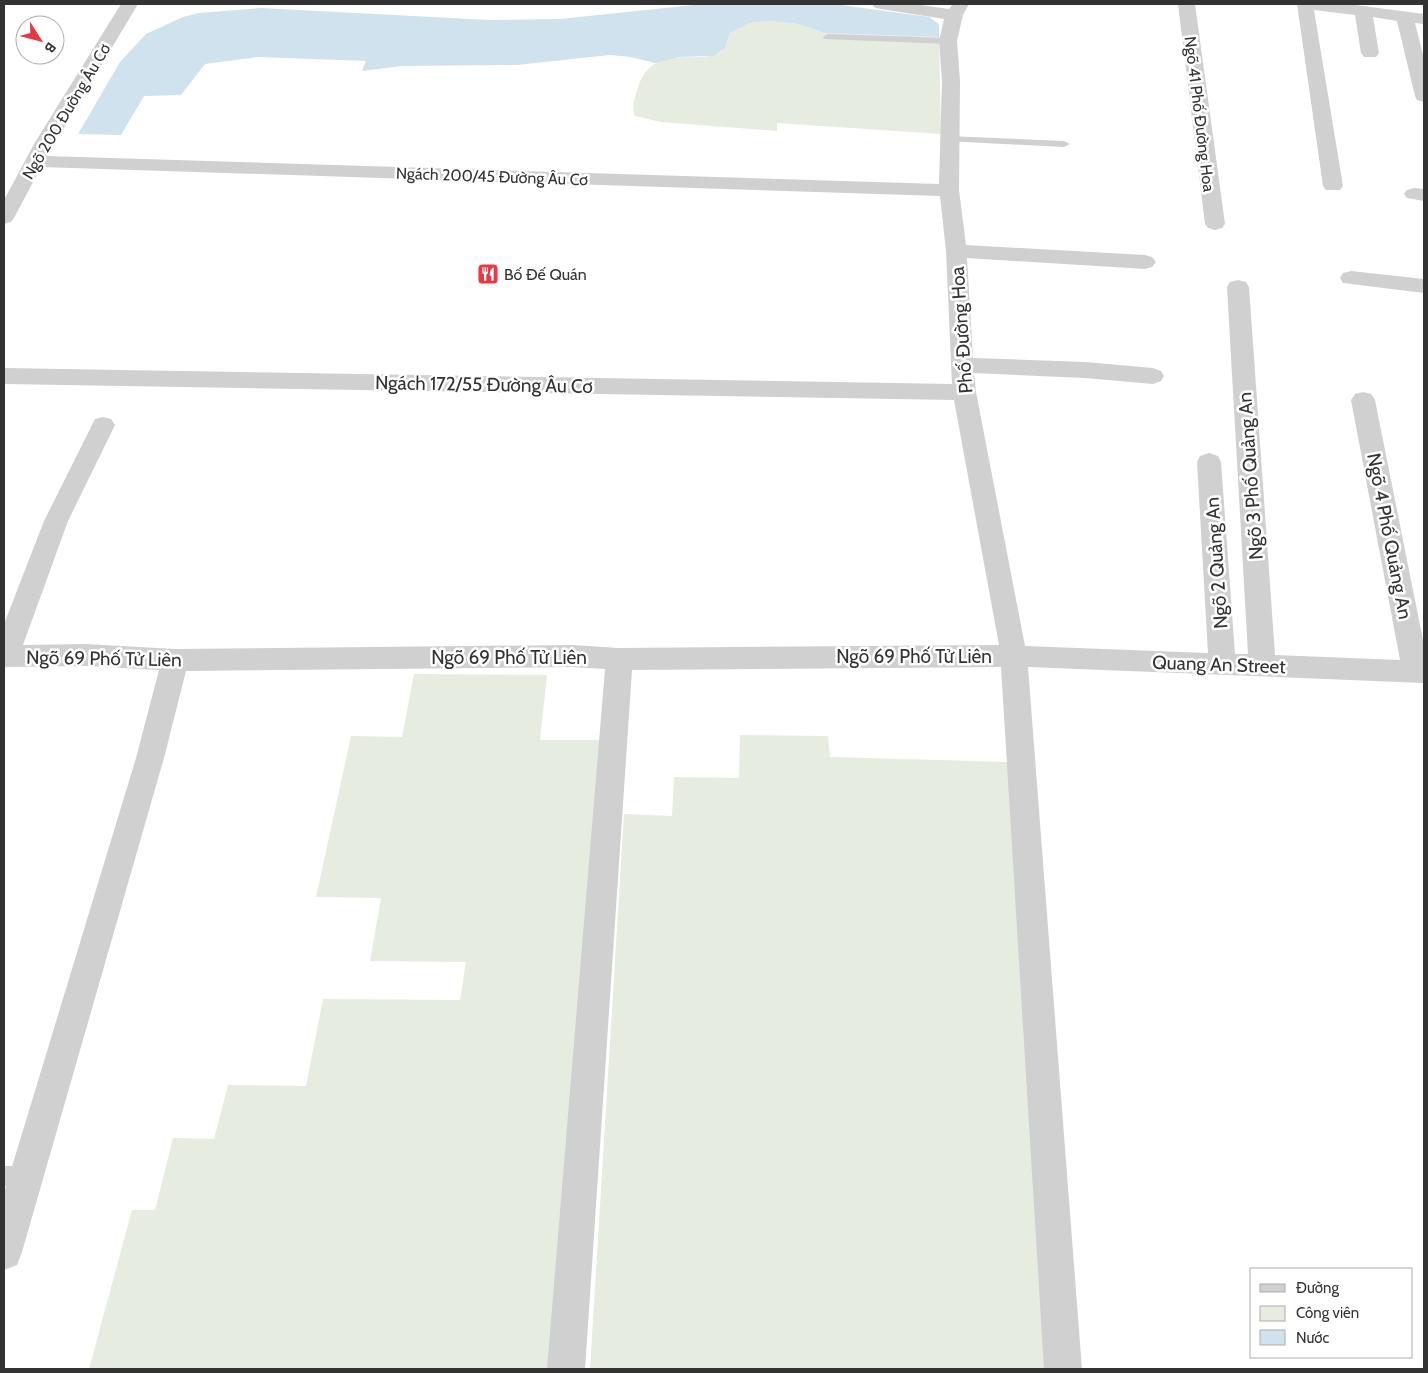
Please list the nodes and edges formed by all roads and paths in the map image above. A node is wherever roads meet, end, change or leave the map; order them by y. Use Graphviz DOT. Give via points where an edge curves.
graph roads {
  1 [pos="129,4"];
  2 [pos="881,4"];
  3 [pos="1186,4"];
  4 [pos="1305,4"];
  5 [pos="1311,4"];
  6 [pos="957,10"];
  7 [pos="1362,11"];
  8 [pos="1405,16"];
  9 [pos="1424,19"];
  10 [pos="828,37"];
  11 [pos="948,42"];
  12 [pos="1370,53"];
  13 [pos="1424,96"];
  14 [pos="949,139"];
  15 [pos="1064,144"];
  16 [pos="31,168"];
  17 [pos="4,176"];
  18 [pos="1333,186"];
  19 [pos="949,190"];
  20 [pos="4,218"];
  21 [pos="1215,224"];
  22 [pos="956,251"];
  23 [pos="1145,262"];
  24 [pos="1352,278"];
  25 [pos="1424,286"];
  26 [pos="1238,287"];
  27 [pos="963,365"];
  28 [pos="4,376"];
  29 [pos="1153,376"];
  30 [pos="964,392"];
  31 [pos="1363,400"];
  32 [pos="103,425"];
  33 [pos="1210,462"];
  34 [pos="4,656"];
  35 [pos="1014,656"];
  36 [pos="619,659"];
  37 [pos="175,660"];
  38 [pos="1222,664"];
  39 [pos="1262,666"];
  40 [pos="1420,672"];
  41 [pos="15,1176"];
  42 [pos="4,1252"];
  43 [pos="566,1369"];
  44 [pos="1063,1369"];
  1 -- 16 [label="street, Ngõ 200 Đường Âu Cơ"];
  2 -- 6 [label="street"];
  3 -- 21 [label="street, Ngõ 41 Phố Đường Hoa"];
  4 -- 18 [label="street"];
  5 -- 7 [label="street"];
  6 -- 11 [label="street, Phố Đường Hoa"];
  7 -- 8 [label="street"];
  7 -- 12 [label="street"];
  8 -- 9 [label="street"];
  8 -- 13 [label="street"];
  10 -- 11 [label="lane"];
  11 -- 14 [label="street, Phố Đường Hoa" via="951,81"];
  14 -- 15 [label="lane"];
  14 -- 19 [label="street, Phố Đường Hoa"];
  16 -- 17 [label="street, Ngách 200/45 Đường Âu Cơ"];
  16 -- 19 [label="street, Ngách 200/45 Đường Âu Cơ"];
  16 -- 20 [label="street, Ngõ 200 Đường Âu Cơ"];
  19 -- 22 [label="street, Phố Đường Hoa"];
  22 -- 23 [label="street"];
  22 -- 27 [label="street, Phố Đường Hoa"];
  24 -- 25 [label="street"];
  26 -- 39 [label="street, Ngõ 3 Phố Quảng An"];
  27 -- 29 [label="street"];
  27 -- 30 [label="street, Phố Đường Hoa"];
  28 -- 30 [label="street, Ngách 172/55 Đường Âu Cơ"];
  30 -- 35 [label="street, Phố Đường Hoa"];
  31 -- 40 [label="street, Ngõ 4 Phố Quảng An"];
  32 -- 34 [label="street" via="56,521"];
  33 -- 38 [label="street, Ngõ 2 Quảng An"];
  34 -- 37 [label="street, Ngõ 69 Phố Tử Liên" via="85,655"];
  35 -- 36 [label="street, Ngõ 69 Phố Tử Liên"];
  35 -- 38 [label="street, Quang An Street"];
  35 -- 44 [label="street, Phố Đường Hoa"];
  36 -- 37 [label="street, Ngõ 69 Phố Tử Liên" via="572,656"];
  36 -- 43 [label="street"];
  37 -- 41 [label="street" via="150,758"];
  38 -- 39 [label="street, Quang An Street"];
  39 -- 40 [label="street, Quang An Street"];
  41 -- 42 [label="street"];
}
